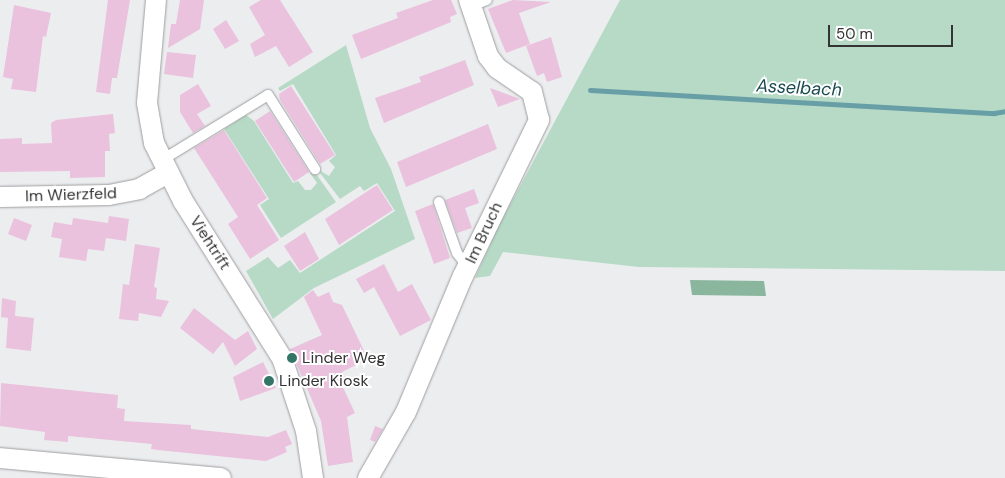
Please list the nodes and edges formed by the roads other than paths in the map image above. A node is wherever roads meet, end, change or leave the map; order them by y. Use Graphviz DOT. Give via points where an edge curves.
graph roads {
  1 [pos="156,0"];
  2 [pos="476,2"];
  3 [pos="165,167"];
  4 [pos="314,170"];
  5 [pos="0,197"];
  6 [pos="439,202"];
  7 [pos="468,267"];
  8 [pos="0,458"];
  9 [pos="221,478"];
  10 [pos="313,478"];
  11 [pos="368,478"];
  1 -- 3 [label="street, Viehtrift" via="147,103 154,143"];
  2 -- 7 [label="street, Im Bruch" via="488,56 497,68 532,92 539,120"];
  3 -- 4 [label="lane" via="268,95"];
  3 -- 5 [label="street, Im Wierzfeld" via="139,189 109,195"];
  3 -- 10 [label="street, Viehtrift" via="282,358 306,431"];
  6 -- 7 [label="lane" via="458,253"];
  7 -- 11 [label="street, Im Bruch" via="406,412"];
  8 -- 9 [label="street"];
}
